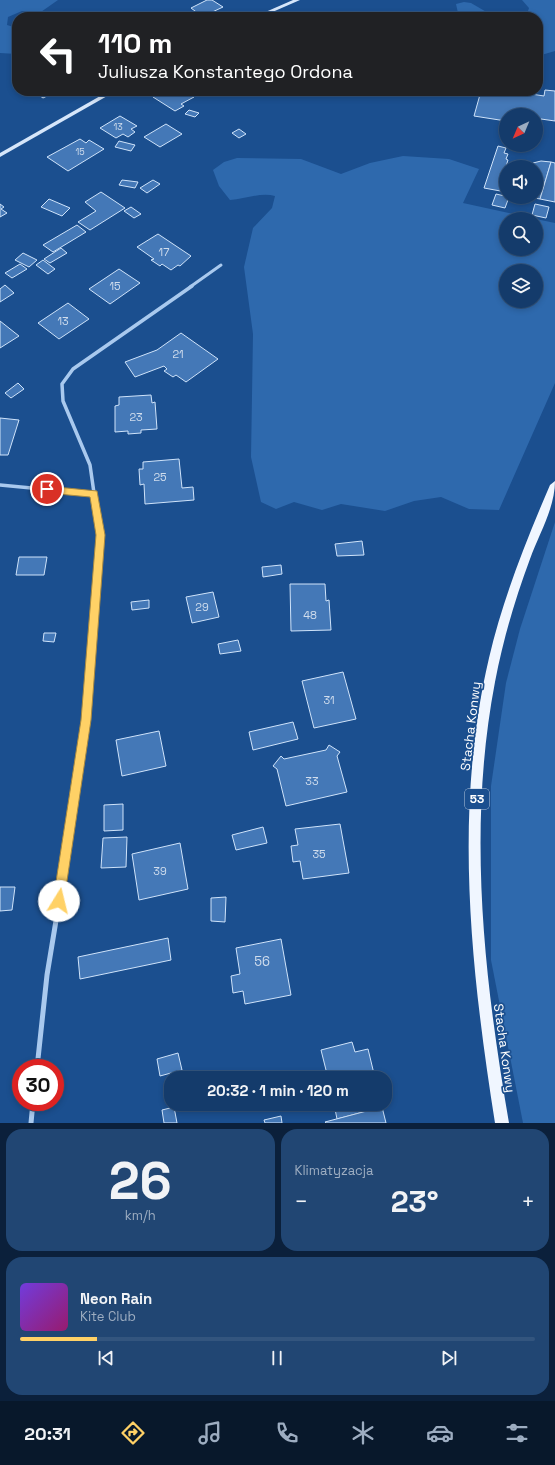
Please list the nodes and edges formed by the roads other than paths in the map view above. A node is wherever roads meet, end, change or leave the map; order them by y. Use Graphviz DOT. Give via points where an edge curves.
graph roads {
  1 [pos="297,0"];
  2 [pos="269,12"];
  3 [pos="104,96"];
  4 [pos="0,155"];
  5 [pos="221,265"];
  6 [pos="0,485"];
  7 [pos="555,485"];
  8 [pos="94,494"];
  9 [pos="38,1059"];
  10 [pos="32,1111"];
  11 [pos="31,1123"];
  12 [pos="502,1123"];
  1 -- 2 [label="street"];
  3 -- 4 [label="street"];
  5 -- 8 [label="street" via="73,369 62,384 63,401 90,465"];
  6 -- 8 [label="street"];
  7 -- 12 [label="main road, Stacha Konwy / 53" via="522,566 504,622 489,683 478,767 474,850 477,935 490,1054"];
  8 -- 9 [label="street" via="100,535 86,720 47,975"];
  10 -- 11 [label="street"];
}
